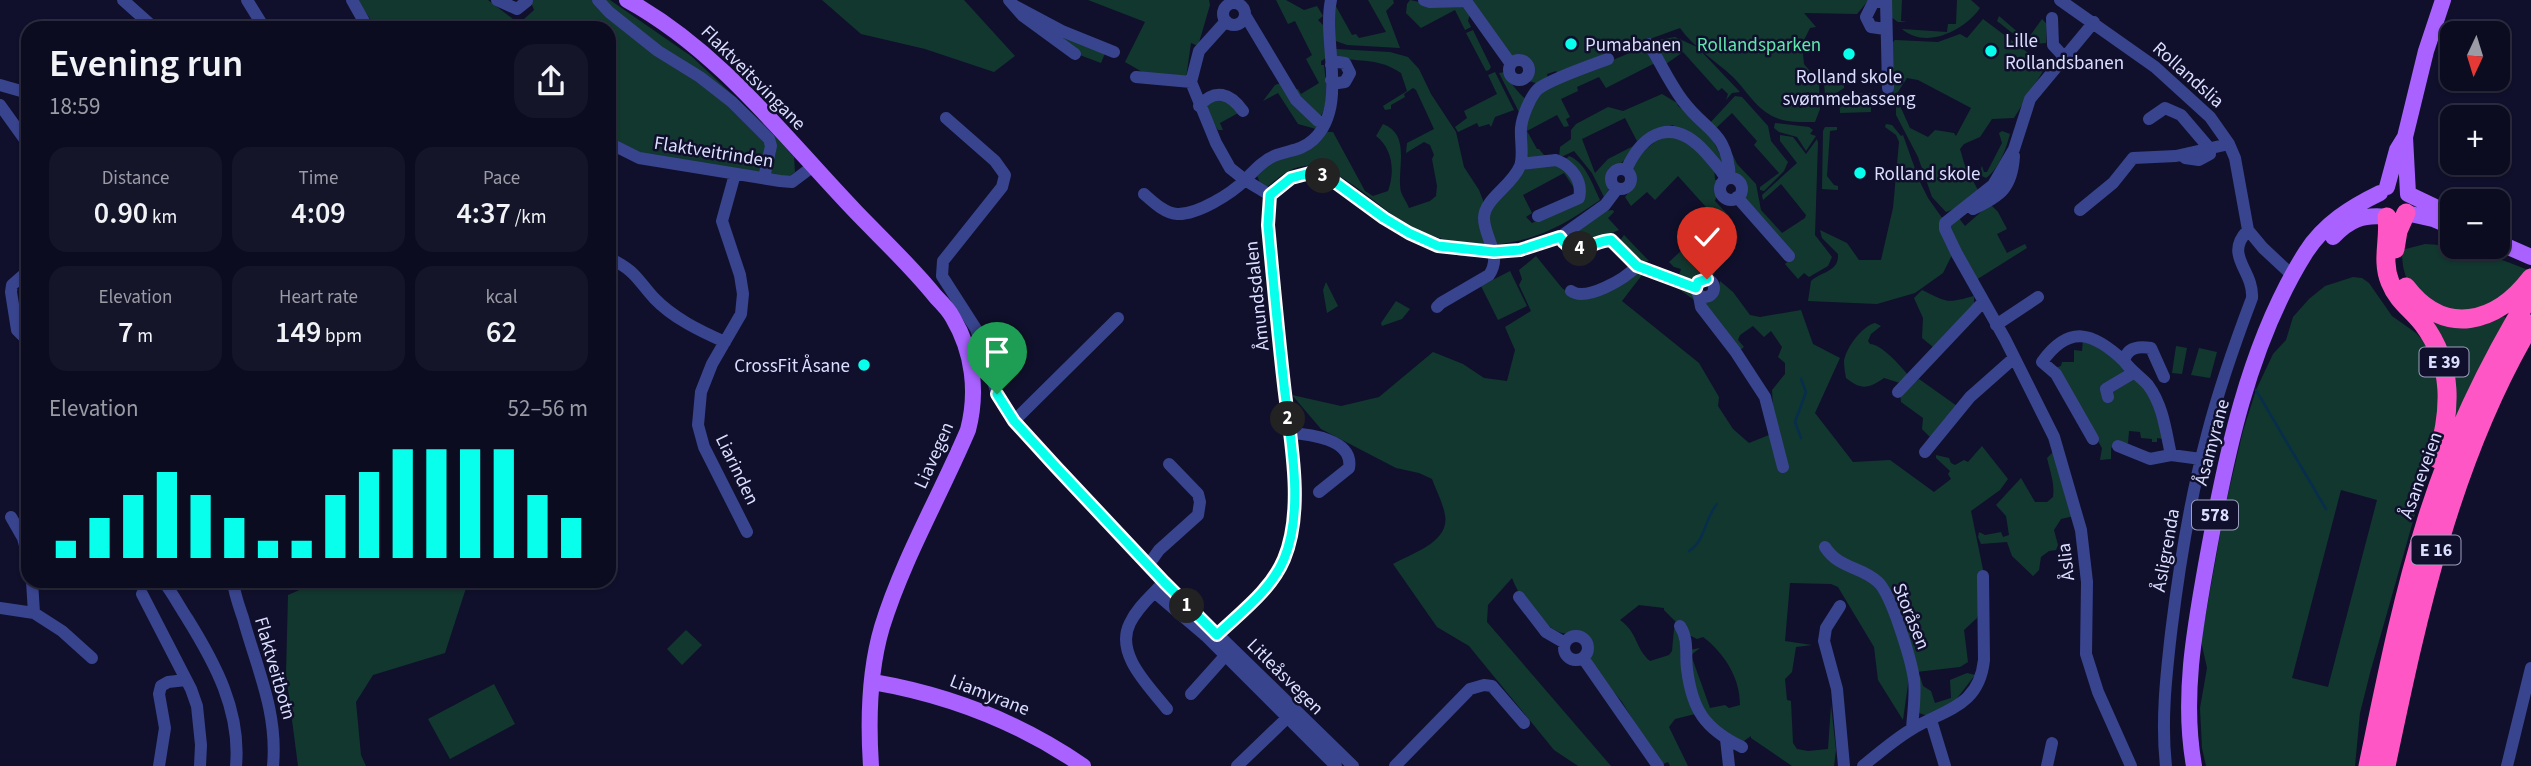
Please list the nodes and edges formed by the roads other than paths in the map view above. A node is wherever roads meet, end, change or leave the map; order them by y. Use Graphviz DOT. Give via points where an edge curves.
graph roads {
  1 [pos="123,0"];
  2 [pos="247,0"];
  3 [pos="352,0"];
  4 [pos="497,0"];
  5 [pos="598,0"];
  6 [pos="627,0"];
  7 [pos="1331,0"];
  8 [pos="1424,0"];
  9 [pos="1886,0"];
  10 [pos="2060,0"];
  11 [pos="2443,0"];
  12 [pos="527,1"];
  13 [pos="1015,2"];
  14 [pos="2052,18"];
  15 [pos="141,21"];
  16 [pos="260,21"];
  17 [pos="364,21"];
  18 [pos="2094,22"];
  19 [pos="1885,29"];
  20 [pos="1649,44"];
  21 [pos="1114,52"];
  22 [pos="1075,54"];
  23 [pos="2065,58"];
  24 [pos="1608,59"];
  25 [pos="1331,65"];
  26 [pos="1136,77"];
  27 [pos="1331,80"];
  28 [pos="1191,82"];
  29 [pos="0,85"];
  30 [pos="1888,88"];
  31 [pos="1538,89"];
  32 [pos="21,91"];
  33 [pos="0,105"];
  34 [pos="1199,106"];
  35 [pos="1243,111"];
  36 [pos="946,118"];
  37 [pos="2149,120"];
  38 [pos="1318,121"];
  39 [pos="21,134"];
  40 [pos="2406,137"];
  41 [pos="2229,144"];
  42 [pos="616,146"];
  43 [pos="2014,149"];
  44 [pos="2210,149"];
  45 [pos="2185,158"];
  46 [pos="1521,164"];
  47 [pos="812,167"];
  48 [pos="735,174"];
  49 [pos="764,178"];
  50 [pos="1728,178"];
  51 [pos="1245,180"];
  52 [pos="2383,190"];
  53 [pos="1144,194"];
  54 [pos="1270,195"];
  55 [pos="2407,204"];
  56 [pos="1973,209"];
  57 [pos="2080,210"];
  58 [pos="2440,212"];
  59 [pos="1538,216"];
  60 [pos="2387,217"];
  61 [pos="2440,222"];
  62 [pos="2248,230"];
  63 [pos="1560,237"];
  64 [pos="1789,256"];
  65 [pos="616,262"];
  66 [pos="1637,266"];
  67 [pos="2297,270"];
  68 [pos="21,277"];
  69 [pos="2531,278"];
  70 [pos="1572,291"];
  71 [pos="2531,294"];
  72 [pos="2038,297"];
  73 [pos="1983,303"];
  74 [pos="1437,307"];
  75 [pos="1118,318"];
  76 [pos="2531,324"];
  77 [pos="1996,325"];
  78 [pos="21,334"];
  79 [pos="2525,339"];
  80 [pos="725,342"];
  81 [pos="2014,358"];
  82 [pos="2124,361"];
  83 [pos="2133,373"];
  84 [pos="2164,377"];
  85 [pos="1898,392"];
  86 [pos="2108,397"];
  87 [pos="1014,421"];
  88 [pos="1289,433"];
  89 [pos="2093,439"];
  90 [pos="2118,446"];
  91 [pos="1925,452"];
  92 [pos="2171,455"];
  93 [pos="2201,459"];
  94 [pos="1169,464"];
  95 [pos="1783,467"];
  96 [pos="1319,492"];
  97 [pos="11,517"];
  98 [pos="2426,523"];
  99 [pos="747,532"];
  100 [pos="21,534"];
  101 [pos="1825,547"];
  102 [pos="1149,564"];
  103 [pos="1983,576"];
  104 [pos="1164,582"];
  105 [pos="32,588"];
  106 [pos="167,588"];
  107 [pos="235,588"];
  108 [pos="142,594"];
  109 [pos="1519,597"];
  110 [pos="1840,606"];
  111 [pos="0,608"];
  112 [pos="34,613"];
  113 [pos="1680,626"];
  114 [pos="1217,635"];
  115 [pos="1225,656"];
  116 [pos="92,658"];
  117 [pos="2531,668"];
  118 [pos="186,680"];
  119 [pos="873,682"];
  120 [pos="1191,694"];
  121 [pos="1167,709"];
  122 [pos="1287,718"];
  123 [pos="1931,720"];
  124 [pos="1524,723"];
  125 [pos="1912,729"];
  126 [pos="1726,739"];
  127 [pos="2052,743"];
  128 [pos="1742,747"];
  129 [pos="159,766"];
  130 [pos="200,766"];
  131 [pos="236,766"];
  132 [pos="273,766"];
  133 [pos="871,766"];
  134 [pos="1083,766"];
  135 [pos="1237,766"];
  136 [pos="1336,766"];
  137 [pos="1353,766"];
  138 [pos="1395,766"];
  139 [pos="1658,766"];
  140 [pos="1729,766"];
  141 [pos="1844,766"];
  142 [pos="1863,766"];
  143 [pos="1945,766"];
  144 [pos="2047,766"];
  145 [pos="2131,766"];
  146 [pos="2166,766"];
  147 [pos="2194,766"];
  148 [pos="2368,766"];
  149 [pos="2386,766"];
  150 [pos="2507,766"];
  1 -- 15 [label="street"];
  2 -- 16 [label="street"];
  3 -- 17 [label="street"];
  4 -- 12 [label="street" via="517,9"];
  5 -- 49 [label="street, Flaktveitsvingane" via="658,51 732,102 769,139"];
  6 -- 47 [label="main road, Flaktveitsvingane" via="698,48 769,117"];
  7 -- 25 [label="street"];
  8 -- 31 [label="street" via="1466,1 1511,64 1520,60 1527,65 1528,74 1520,79"];
  9 -- 19 [label="street"];
  9 -- 19 [label="street" via="1873,3 1866,17 1871,27"];
  10 -- 18 [label="street, Rollandslia"];
  11 -- 40 [label="main road"];
  13 -- 21 [label="street" via="1062,31"];
  13 -- 22 [label="street" via="1023,16"];
  14 -- 23 [label="street" via="2053,44"];
  18 -- 23 [label="street, Åslia"];
  18 -- 41 [label="street, Rollandslia" via="2196,103"];
  19 -- 30 [label="street"];
  20 -- 50 [label="street" via="1683,101 1722,141 1729,162"];
  23 -- 43 [label="street, Åslia" via="2030,99"];
  24 -- 31 [label="street"];
  25 -- 27 [label="street"];
  25 -- 27 [label="street" via="1342,62 1350,72 1345,82"];
  26 -- 28 [label="street"];
  27 -- 51 [label="street" via="1328,117 1314,139 1299,150 1275,155"];
  28 -- 34 [label="street"];
  28 -- 38 [label="street" via="1199,51 1226,21 1224,11 1230,4 1240,5 1296,100"];
  29 -- 32 [label="street"];
  31 -- 46 [label="street" via="1521,128"];
  33 -- 39 [label="street"];
  34 -- 35 [label="street" via="1208,97 1220,95 1232,98"];
  34 -- 51 [label="street" via="1230,168"];
  36 -- 87 [label="street, Litleåsvegen" via="1005,175 1002,187 943,261 942,276 976,329 997,394"];
  37 -- 44 [label="street" via="2165,108 2181,115"];
  40 -- 52 [label="main road"];
  40 -- 55 [label="main road"];
  41 -- 44 [label="street"];
  41 -- 62 [label="street, Rollandslia"];
  42 -- 48 [label="street, Flaktveitrinden" via="639,158"];
  43 -- 56 [label="street" via="2011,183 1994,199"];
  43 -- 73 [label="street, Åslia" via="1993,185 1945,223"];
  44 -- 45 [label="street" via="2210,154 2199,160"];
  44 -- 57 [label="street" via="2133,158 2113,183"];
  46 -- 59 [label="street" via="1556,160 1579,180 1579,198"];
  46 -- 74 [label="street" via="1486,207 1493,269"];
  47 -- 49 [label="street, Flaktveitrinden" via="792,182"];
  47 -- 119 [label="main road, Liavegen" via="953,317 974,379 968,430 892,598 881,630"];
  48 -- 49 [label="street, Flaktveitrinden"];
  48 -- 80 [label="street, Liarinden" via="722,221 743,294 741,314"];
  50 -- 63 [label="street" via="1687,136 1671,130 1655,134 1626,170 1612,175 1617,189 1605,205"];
  50 -- 64 [label="street" via="1741,185 1737,197"];
  51 -- 53 [label="street" via="1202,208 1176,214"];
  51 -- 54 [label="street"];
  52 -- 55 [label="main road" via="2397,186"];
  52 -- 60 [label="main road" via="2377,204"];
  52 -- 67 [label="main road, Åsamyrane / 578" via="2337,217 2306,252"];
  54 -- 63 [label="street, bridge" via="1291,178 1310,173 1328,177 1409,233 1438,246 1494,252 1520,250"];
  54 -- 88 [label="street, Åmundsdalen" via="1268,225"];
  55 -- 58 [label="main road"];
  55 -- 60 [label="main road, 578" via="2397,218"];
  55 -- 61 [label="main road"];
  55 -- 69 [label="highway, E 39" via="2395,261 2406,289 2434,313 2462,320 2489,314 2504,306"];
  60 -- 67 [label="main road, Åsamyrane / 578" via="2366,216 2348,223"];
  60 -- 98 [label="highway, E 39" via="2390,282 2438,347 2449,386 2445,429 2426,494"];
  62 -- 67 [label="street" via="2263,248"];
  62 -- 93 [label="street, Åsligrenda" via="2237,253 2250,280 2252,298"];
  63 -- 66 [label="street" via="1576,250 1611,240"];
  65 -- 80 [label="street" via="634,272 654,298 688,325"];
  66 -- 70 [label="street" via="1629,275 1590,293"];
  66 -- 95 [label="street" via="1698,292 1701,307 1765,397"];
  67 -- 147 [label="main road, Åsamyrane / 578" via="2255,365 2217,502 2191,666 2189,730"];
  68 -- 78 [label="street" via="11,292"];
  71 -- 98 [label="highway, Åsaneveien / E 16" via="2470,407"];
  72 -- 77 [label="street"];
  73 -- 77 [label="street, Åslia"];
  73 -- 85 [label="street"];
  75 -- 87 [label="street"];
  76 -- 79 [label="highway, Åsaneveien / E 16"];
  77 -- 81 [label="street, Åslia"];
  79 -- 149 [label="highway, Åsaneveien / E 16" via="2483,419 2443,526"];
  80 -- 99 [label="street, Liarinden" via="701,392 698,425 704,447"];
  81 -- 91 [label="street" via="1970,397"];
  81 -- 145 [label="street, Åslia" via="2053,437 2081,530 2087,582 2086,654"];
  82 -- 83 [label="street"];
  82 -- 84 [label="street" via="2130,350 2151,348"];
  82 -- 89 [label="street" via="2105,345 2075,335 2064,338 2042,362 2056,374"];
  83 -- 86 [label="street" via="2106,389"];
  83 -- 92 [label="street" via="2147,384 2156,400"];
  87 -- 102 [label="street, Litleåsvegen"];
  88 -- 96 [label="street" via="1330,440 1349,457 1349,468"];
  88 -- 114 [label="street, Åmundsdalen" via="1292,537 1277,573 1264,590"];
  90 -- 92 [label="street" via="2150,458"];
  92 -- 93 [label="street"];
  93 -- 146 [label="street, Åsligrenda" via="2166,678"];
  94 -- 102 [label="street" via="1198,494 1198,514"];
  97 -- 100 [label="street"];
  98 -- 148 [label="highway, Åsaneveien / E 16"];
  101 -- 125 [label="street, Storåsen" via="1833,559 1878,582 1888,598 1914,679"];
  102 -- 104 [label="street, Litleåsvegen"];
  103 -- 123 [label="street" via="1982,674 1967,699"];
  104 -- 114 [label="street, Litleåsvegen"];
  104 -- 115 [label="street, Litleåsvegen" via="1160,597"];
  104 -- 121 [label="street" via="1128,625 1127,641 1131,663"];
  105 -- 112 [label="street"];
  106 -- 131 [label="street" via="226,689"];
  107 -- 132 [label="street, Flaktveitbotn" via="275,730"];
  108 -- 118 [label="street"];
  109 -- 139 [label="street" via="1545,632 1565,643 1569,657 1583,658"];
  110 -- 141 [label="street" via="1826,628 1824,641 1838,689"];
  111 -- 112 [label="street"];
  112 -- 116 [label="street"];
  113 -- 126 [label="street" via="1696,709 1710,728"];
  114 -- 137 [label="street, Litleåsvegen"];
  115 -- 120 [label="street, Litleåsvegen"];
  115 -- 122 [label="street, Litleåsvegen"];
  117 -- 150 [label="street"];
  118 -- 129 [label="street" via="161,686 166,728"];
  118 -- 130 [label="street" via="197,706"];
  119 -- 133 [label="main road, Liavegen"];
  119 -- 134 [label="main road, Liamyrane" via="967,705 1027,731"];
  122 -- 135 [label="street, Litleåsvegen"];
  122 -- 136 [label="street, Litleåsvegen"];
  123 -- 125 [label="street"];
  123 -- 143 [label="street"];
  124 -- 138 [label="street" via="1492,686 1484,685 1470,690"];
  125 -- 142 [label="street"];
  126 -- 128 [label="street"];
  126 -- 140 [label="street"];
  127 -- 144 [label="street"];
}
